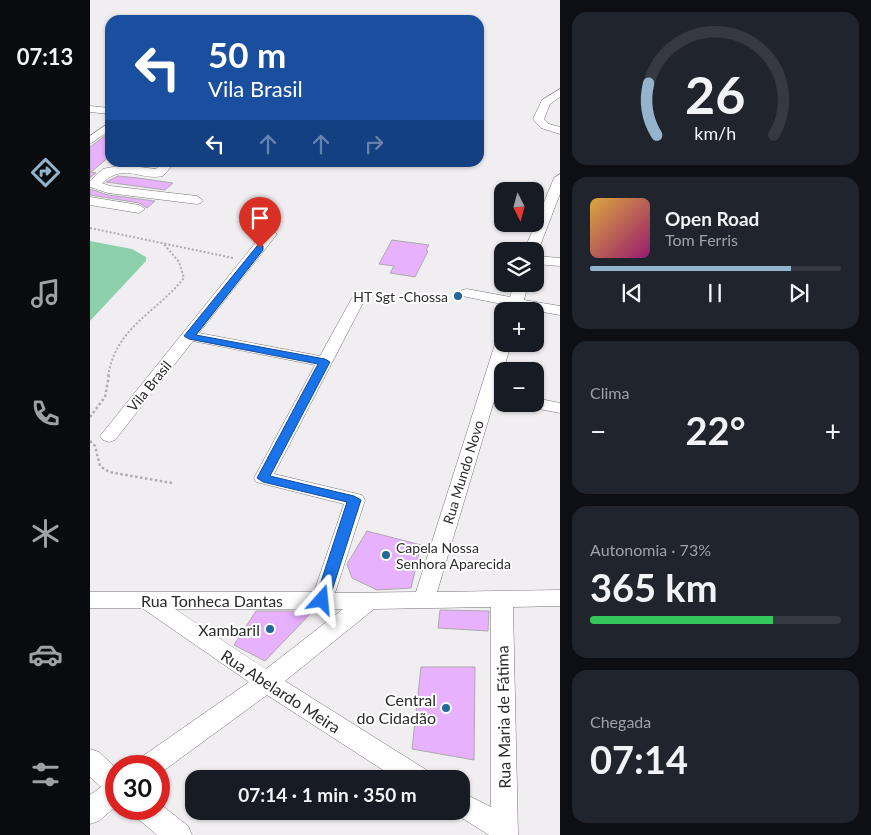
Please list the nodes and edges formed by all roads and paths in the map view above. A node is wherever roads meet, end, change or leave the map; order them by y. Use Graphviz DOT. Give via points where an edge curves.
graph roads {
  1 [pos="560,92"];
  2 [pos="90,109"];
  3 [pos="105,110"];
  4 [pos="105,129"];
  5 [pos="560,130"];
  6 [pos="90,142"];
  7 [pos="165,167"];
  8 [pos="560,178"];
  9 [pos="108,189"];
  10 [pos="197,200"];
  11 [pos="92,202"];
  12 [pos="139,209"];
  13 [pos="90,228"];
  14 [pos="270,234"];
  15 [pos="535,242"];
  16 [pos="163,244"];
  17 [pos="249,261"];
  18 [pos="544,261"];
  19 [pos="560,262"];
  20 [pos="467,293"];
  21 [pos="357,301"];
  22 [pos="498,302"];
  23 [pos="544,310"];
  24 [pos="560,311"];
  25 [pos="189,336"];
  26 [pos="325,362"];
  27 [pos="494,398"];
  28 [pos="544,405"];
  29 [pos="560,408"];
  30 [pos="90,417"];
  31 [pos="109,436"];
  32 [pos="90,441"];
  33 [pos="172,484"];
  34 [pos="560,598"];
  35 [pos="90,600"];
  36 [pos="146,600"];
  37 [pos="322,600"];
  38 [pos="424,600"];
  39 [pos="502,600"];
  40 [pos="369,601"];
  41 [pos="267,682"];
  42 [pos="164,755"];
  43 [pos="90,760"];
  44 [pos="405,770"];
  45 [pos="105,774"];
  46 [pos="105,799"];
  47 [pos="470,810"];
  48 [pos="90,812"];
  49 [pos="160,820"];
  50 [pos="504,832"];
  51 [pos="178,835"];
  1 -- 5 [label="street" via="546,102 538,120 545,126"];
  2 -- 3 [label="street"];
  4 -- 6 [label="street"];
  7 -- 9 [label="street" via="159,174 124,169 107,172 94,184"];
  8 -- 15 [label="street"];
  9 -- 10 [label="street"];
  9 -- 11 [label="street"];
  11 -- 12 [label="street"];
  13 -- 16 [label="path"];
  14 -- 17 [label="street, Vila Brasil"];
  16 -- 17 [label="path"];
  16 -- 30 [label="path" via="179,262 184,278 122,339 111,360 105,397"];
  17 -- 25 [label="street, Vila Brasil"];
  18 -- 19 [label="street"];
  20 -- 22 [label="street"];
  21 -- 26 [label="street"];
  23 -- 24 [label="street"];
  25 -- 26 [label="street"];
  25 -- 31 [label="street, Vila Brasil"];
  26 -- 37 [label="street" via="263,478 354,500"];
  27 -- 38 [label="street, Rua Mundo Novo"];
  28 -- 29 [label="street"];
  32 -- 33 [label="path" via="95,446 100,466 109,472"];
  34 -- 39 [label="street, Rua Tonheca Dantas"];
  35 -- 36 [label="street, Rua Tonheca Dantas"];
  36 -- 37 [label="street, Rua Tonheca Dantas"];
  36 -- 41 [label="street, Rua Abelardo Meira"];
  37 -- 40 [label="street, Rua Tonheca Dantas"];
  38 -- 39 [label="street, Rua Tonheca Dantas"];
  38 -- 40 [label="street, Rua Tonheca Dantas"];
  39 -- 50 [label="street, Rua Maria de Fátima"];
  40 -- 41 [label="street"];
  41 -- 42 [label="street"];
  41 -- 44 [label="street, Rua Abelardo Meira"];
  43 -- 45 [label="street"];
  46 -- 48 [label="street"];
  47 -- 50 [label="street"];
  49 -- 51 [label="street"];
}
